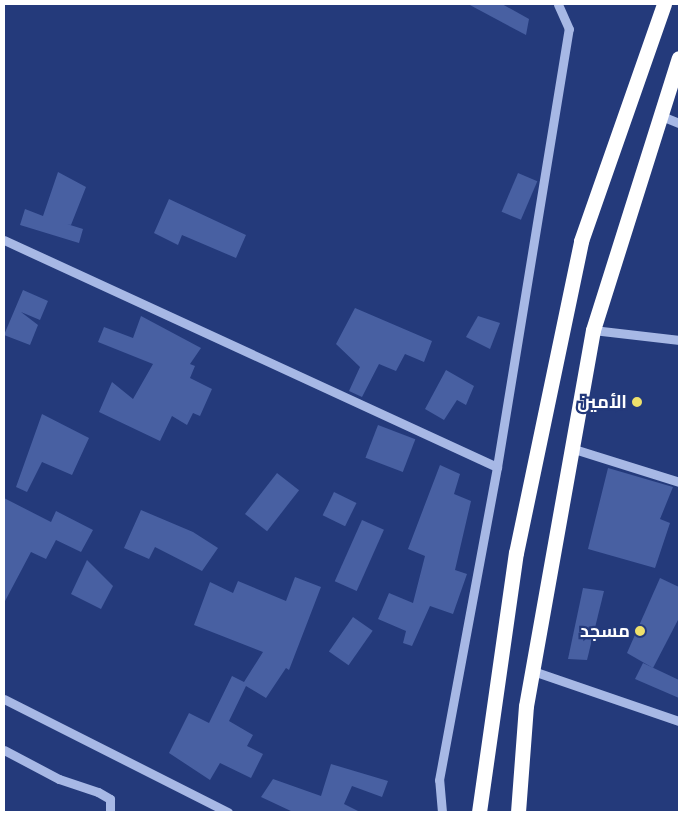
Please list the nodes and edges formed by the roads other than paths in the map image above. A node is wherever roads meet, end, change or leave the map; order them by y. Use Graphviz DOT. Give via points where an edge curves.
graph roads {
  1 [pos="558,4"];
  2 [pos="664,4"];
  3 [pos="679,58"];
  4 [pos="659,115"];
  5 [pos="679,123"];
  6 [pos="4,240"];
  7 [pos="594,330"];
  8 [pos="679,340"];
  9 [pos="574,449"];
  10 [pos="497,467"];
  11 [pos="679,482"];
  12 [pos="532,671"];
  13 [pos="4,699"];
  14 [pos="679,721"];
  15 [pos="4,750"];
  16 [pos="110,812"];
  17 [pos="228,812"];
  18 [pos="442,812"];
  19 [pos="479,812"];
  20 [pos="518,812"];
  1 -- 10 [label="street" via="569,29"];
  2 -- 19 [label="highway" via="581,241 516,552"];
  3 -- 4 [label="highway"];
  4 -- 5 [label="street"];
  4 -- 7 [label="highway"];
  6 -- 10 [label="street"];
  7 -- 8 [label="street"];
  7 -- 9 [label="highway"];
  9 -- 11 [label="street"];
  9 -- 12 [label="highway"];
  10 -- 18 [label="street" via="439,780"];
  12 -- 14 [label="street"];
  12 -- 20 [label="highway"];
  13 -- 17 [label="street"];
  15 -- 16 [label="street" via="59,779 104,795 110,799"];
}
